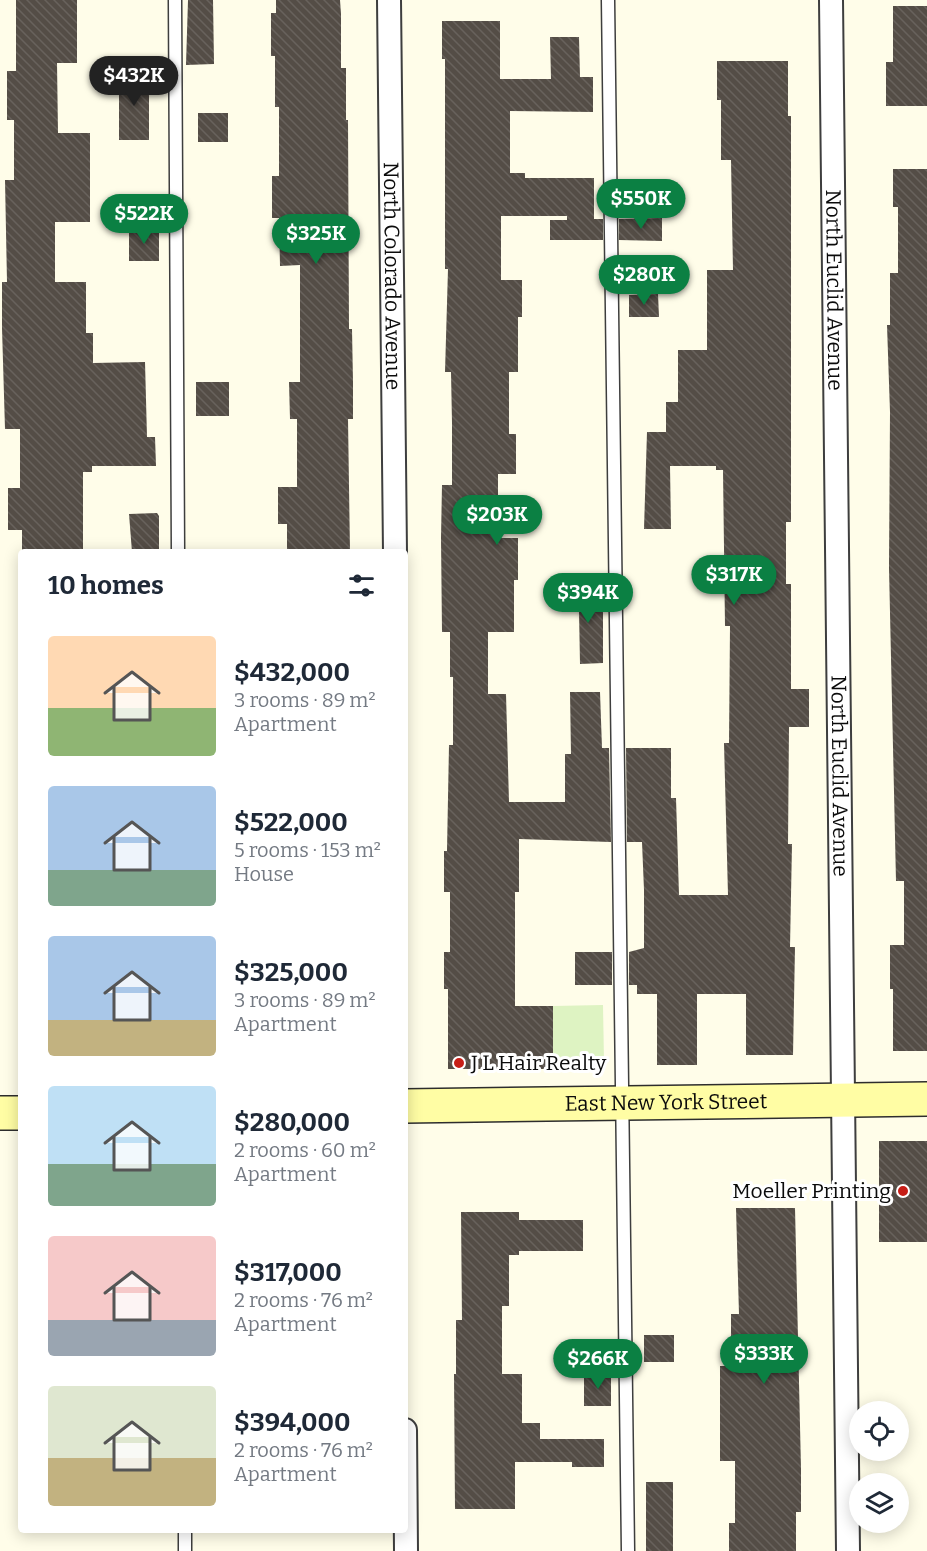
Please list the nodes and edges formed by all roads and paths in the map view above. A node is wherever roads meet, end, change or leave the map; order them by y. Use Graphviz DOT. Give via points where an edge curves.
graph roads {
  1 [pos="175,0"];
  2 [pos="389,0"];
  3 [pos="608,0"];
  4 [pos="831,0"];
  5 [pos="178,549"];
  6 [pos="395,549"];
  7 [pos="927,1099"];
  8 [pos="843,1100"];
  9 [pos="623,1103"];
  10 [pos="408,1106"];
  11 [pos="0,1113"];
  12 [pos="18,1113"];
  13 [pos="185,1533"];
  14 [pos="406,1533"];
  15 [pos="185,1551"];
  16 [pos="406,1551"];
  17 [pos="628,1551"];
  18 [pos="848,1551"];
  1 -- 5 [label="lane"];
  2 -- 6 [label="street, North Colorado Avenue"];
  3 -- 9 [label="lane"];
  4 -- 8 [label="street, North Euclid Avenue"];
  7 -- 8 [label="main road, East New York Street"];
  8 -- 9 [label="main road, East New York Street"];
  8 -- 18 [label="street, North Euclid Avenue"];
  9 -- 10 [label="main road, East New York Street"];
  9 -- 17 [label="lane"];
  11 -- 12 [label="main road"];
  13 -- 15 [label="lane"];
  14 -- 16 [label="street"];
}
